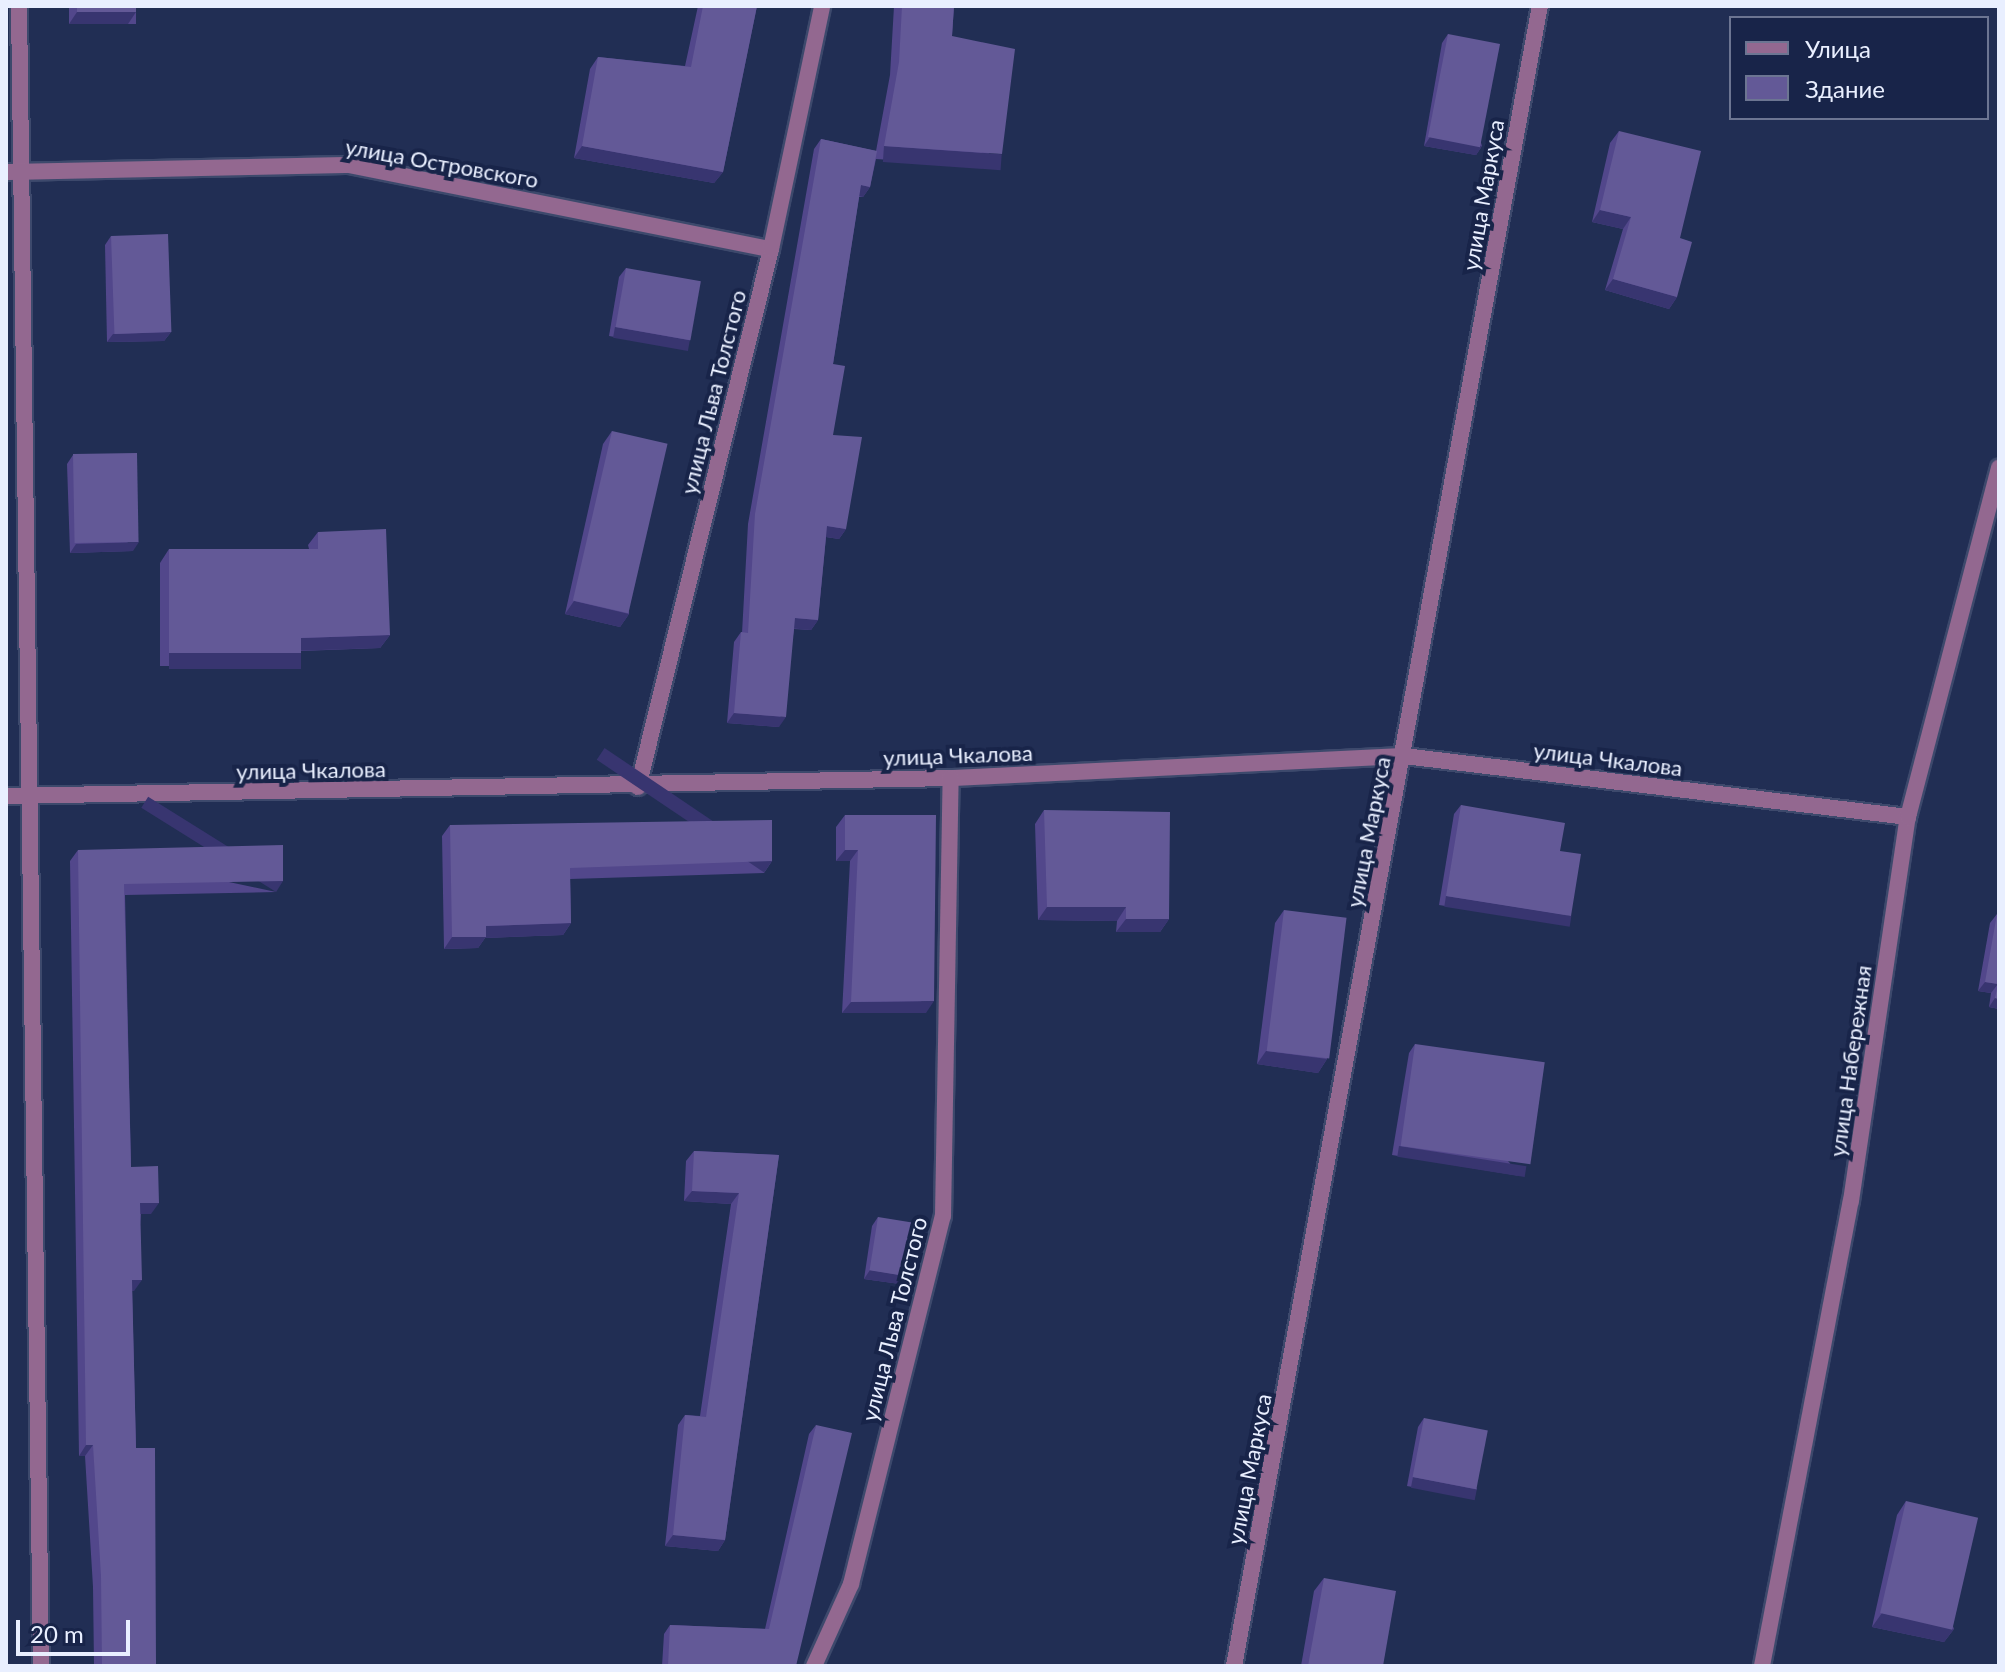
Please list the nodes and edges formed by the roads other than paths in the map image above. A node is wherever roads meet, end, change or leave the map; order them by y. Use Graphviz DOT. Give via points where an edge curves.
graph roads {
  1 [pos="19,6"];
  2 [pos="822,6"];
  3 [pos="1540,6"];
  4 [pos="14,172"];
  5 [pos="771,249"];
  6 [pos="1999,468"];
  7 [pos="1404,756"];
  8 [pos="951,778"];
  9 [pos="638,787"];
  10 [pos="6,796"];
  11 [pos="33,797"];
  12 [pos="1908,817"];
  13 [pos="41,1666"];
  14 [pos="814,1666"];
  15 [pos="1234,1666"];
  16 [pos="1762,1666"];
  1 -- 4 [label="street"];
  2 -- 5 [label="street, улица Льва Толстого"];
  3 -- 7 [label="street, улица Маркуса"];
  4 -- 5 [label="street, улица Островского" via="349,165"];
  4 -- 11 [label="street"];
  5 -- 9 [label="street, улица Льва Толстого"];
  6 -- 12 [label="street, улица Набережная"];
  7 -- 8 [label="street, улица Чкалова"];
  7 -- 12 [label="street, улица Чкалова"];
  7 -- 15 [label="street, улица Маркуса"];
  8 -- 9 [label="street, улица Чкалова"];
  8 -- 14 [label="street, улица Льва Толстого" via="943,1216 851,1584"];
  9 -- 11 [label="street, улица Чкалова"];
  10 -- 11 [label="street, улица Чкалова"];
  11 -- 13 [label="street"];
  12 -- 16 [label="street, улица Набережная" via="1851,1201"];
}
